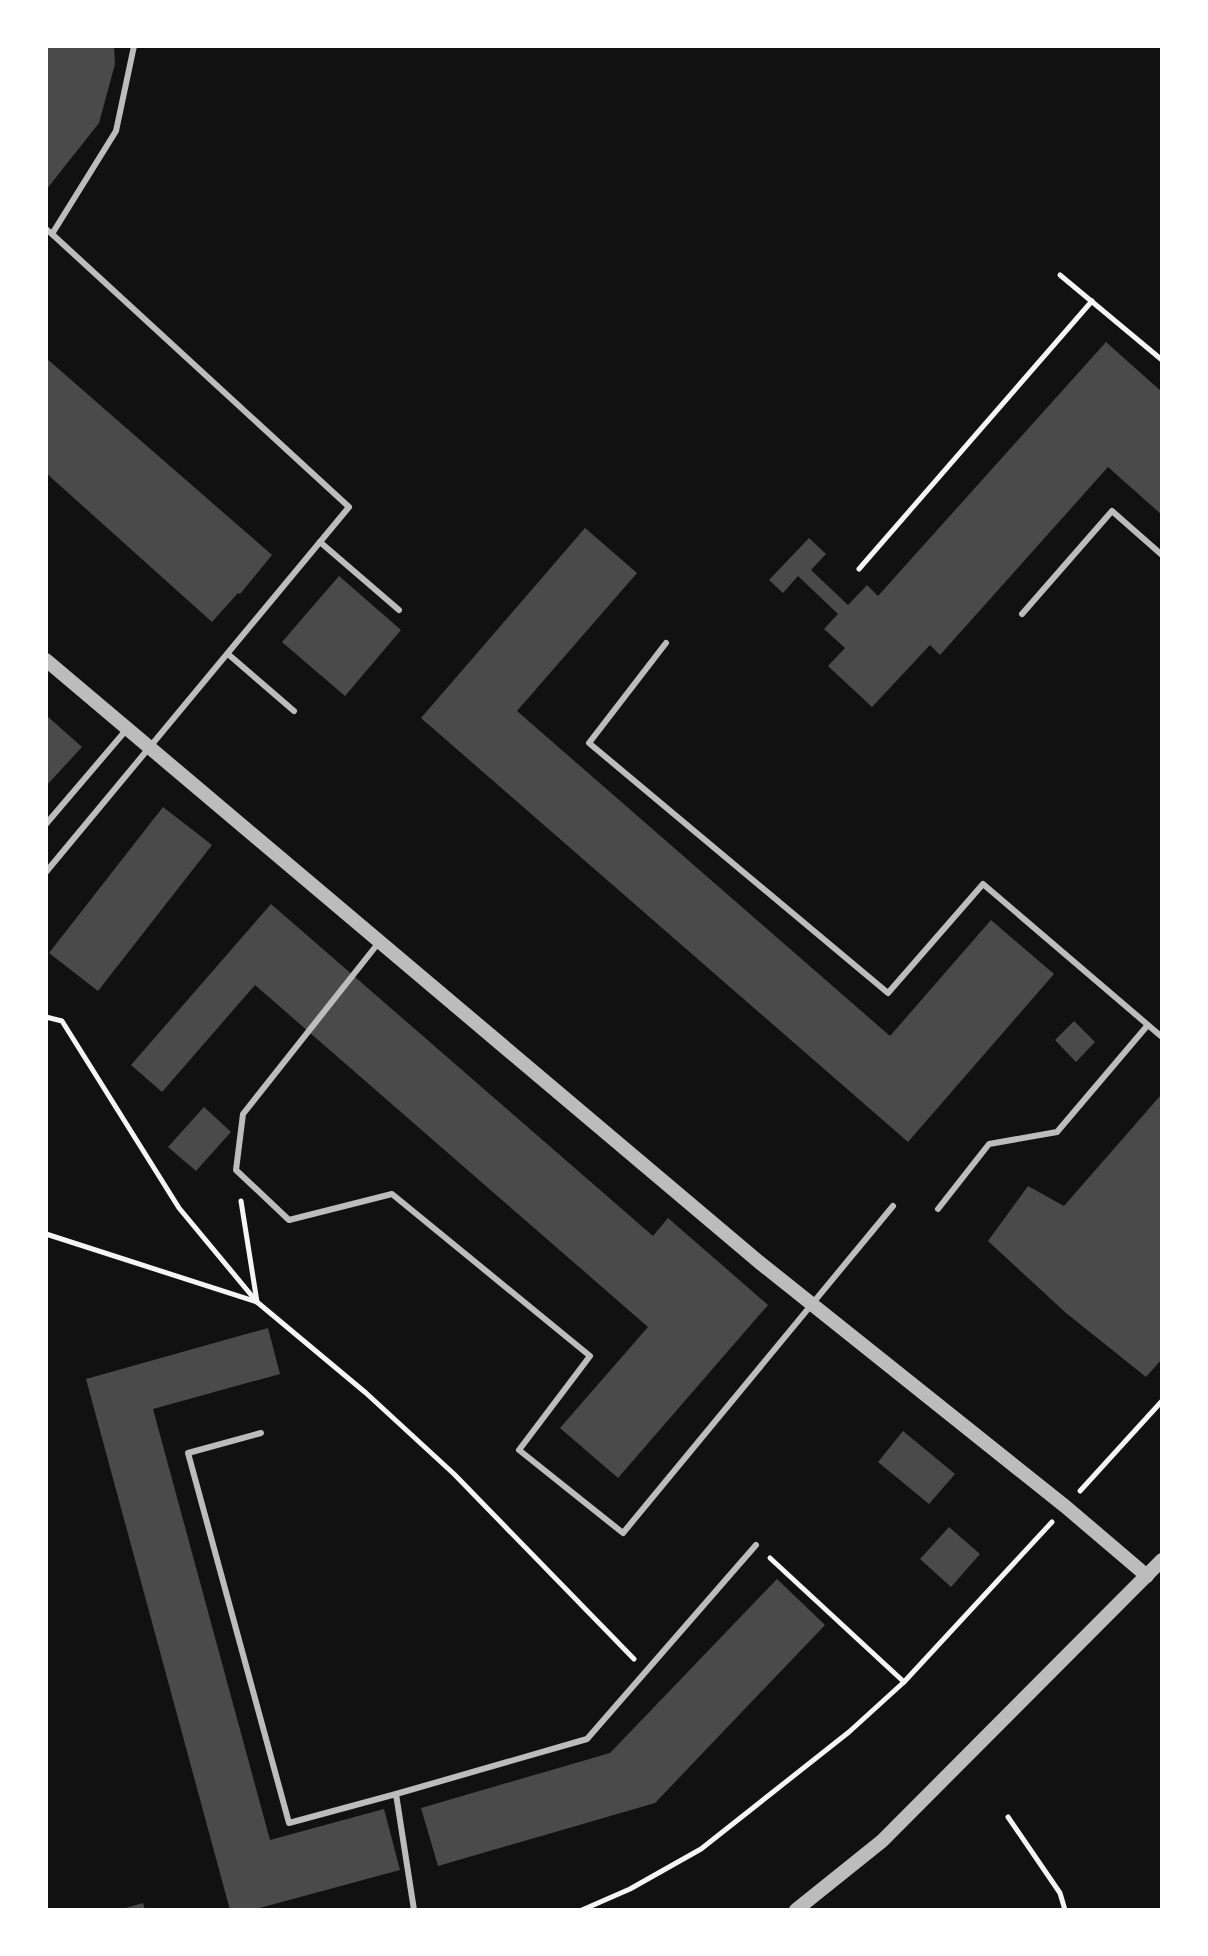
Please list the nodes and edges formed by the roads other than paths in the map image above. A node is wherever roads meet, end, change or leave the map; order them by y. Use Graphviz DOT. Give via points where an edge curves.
graph roads {
  1 [pos="134,46"];
  2 [pos="49,232"];
  3 [pos="320,542"];
  4 [pos="1162,555"];
  5 [pos="399,610"];
  6 [pos="1022,614"];
  7 [pos="666,643"];
  8 [pos="228,654"];
  9 [pos="46,660"];
  10 [pos="294,711"];
  11 [pos="127,729"];
  12 [pos="149,748"];
  13 [pos="46,824"];
  14 [pos="46,872"];
  15 [pos="380,941"];
  16 [pos="1147,1026"];
  17 [pos="1162,1037"];
  18 [pos="893,1206"];
  19 [pos="938,1209"];
  20 [pos="813,1305"];
  21 [pos="261,1433"];
  22 [pos="756,1545"];
  23 [pos="1162,1560"];
  24 [pos="1147,1576"];
  25 [pos="396,1794"];
  26 [pos="414,1910"];
  27 [pos="796,1910"];
  1 -- 2 [label="lane" via="116,131"];
  2 -- 3 [label="lane" via="349,507"];
  3 -- 5 [label="lane"];
  3 -- 8 [label="lane"];
  4 -- 6 [label="lane" via="1112,511"];
  7 -- 16 [label="lane" via="589,743 888,993 983,884"];
  8 -- 10 [label="lane"];
  8 -- 12 [label="lane"];
  9 -- 11 [label="street"];
  11 -- 12 [label="street"];
  11 -- 13 [label="lane"];
  12 -- 14 [label="lane"];
  12 -- 15 [label="street"];
  15 -- 20 [label="street"];
  15 -- 20 [label="lane" via="243,1114 236,1170 289,1220 392,1194 590,1356 519,1450 623,1533"];
  16 -- 17 [label="lane"];
  16 -- 19 [label="lane" via="1057,1132 989,1144"];
  18 -- 20 [label="lane"];
  20 -- 24 [label="street"];
  21 -- 25 [label="lane" via="188,1453 289,1823"];
  22 -- 25 [label="lane" via="587,1739"];
  23 -- 24 [label="street"];
  24 -- 27 [label="street" via="882,1841"];
  25 -- 26 [label="lane"];
}
